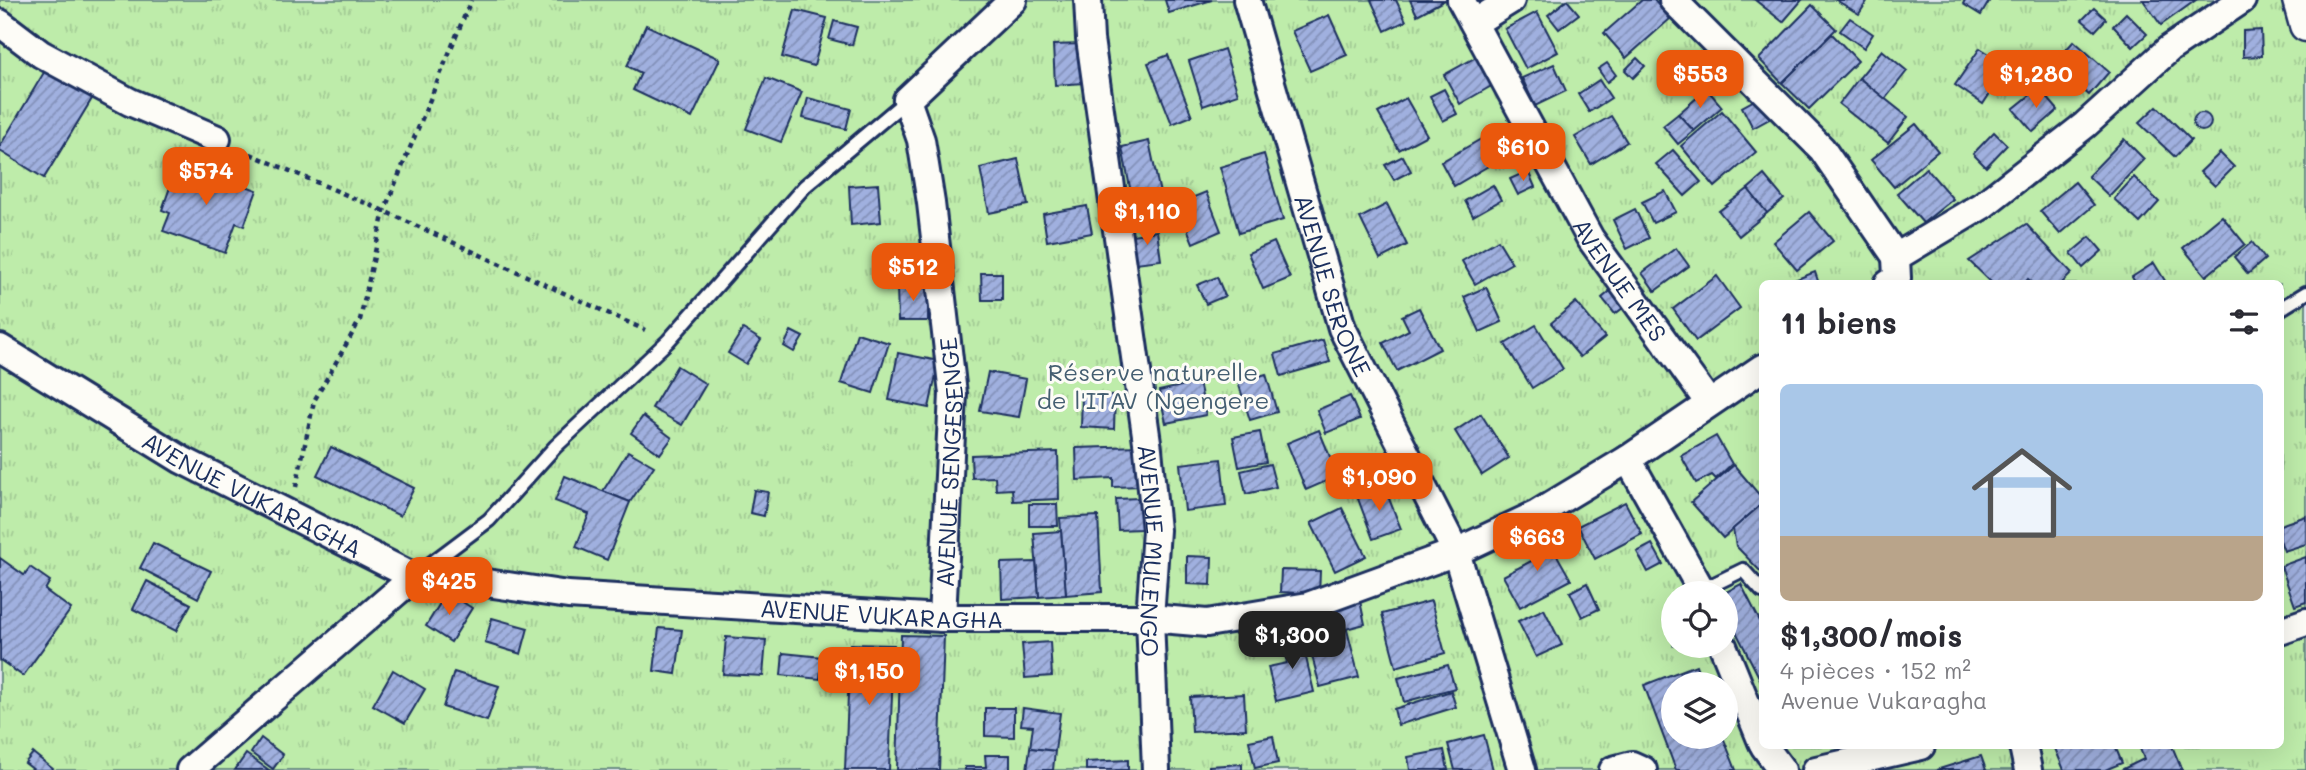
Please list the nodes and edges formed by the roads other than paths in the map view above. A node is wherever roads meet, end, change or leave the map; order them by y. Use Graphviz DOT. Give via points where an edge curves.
graph roads {
  1 [pos="1013,0"];
  2 [pos="1088,0"];
  3 [pos="1247,0"];
  4 [pos="1461,0"];
  5 [pos="1511,0"];
  6 [pos="1673,0"];
  7 [pos="2242,0"];
  8 [pos="2299,0"];
  9 [pos="0,23"];
  10 [pos="1474,23"];
  11 [pos="2306,25"];
  12 [pos="907,100"];
  13 [pos="218,139"];
  14 [pos="1895,275"];
  15 [pos="2306,293"];
  16 [pos="2284,307"];
  17 [pos="0,348"];
  18 [pos="1759,370"];
  19 [pos="1709,403"];
  20 [pos="1628,459"];
  21 [pos="1457,552"];
  22 [pos="414,577"];
  23 [pos="1697,581"];
  24 [pos="1723,581"];
  25 [pos="1759,588"];
  26 [pos="942,618"];
  27 [pos="1150,618"];
  28 [pos="2306,622"];
  29 [pos="2284,630"];
  30 [pos="1728,658"];
  31 [pos="1759,734"];
  32 [pos="1767,749"];
  33 [pos="1908,749"];
  34 [pos="2024,749"];
  35 [pos="190,770"];
  36 [pos="1156,770"];
  37 [pos="1521,770"];
  38 [pos="1613,770"];
  39 [pos="1643,770"];
  40 [pos="1782,770"];
  41 [pos="1816,770"];
  42 [pos="2028,770"];
  1 -- 12 [label="street"];
  2 -- 27 [label="street, AVENUE MULENGO" via="1150,462 1156,530"];
  3 -- 21 [label="street, AVENUE SERONE" via="1342,328"];
  4 -- 10 [label="street, AVENUE MES"];
  5 -- 10 [label="street"];
  6 -- 14 [label="street" via="1822,149"];
  7 -- 14 [label="street" via="2169,49 2085,125"];
  8 -- 11 [label="street"];
  9 -- 13 [label="street" via="41,54 130,102"];
  10 -- 19 [label="street, AVENUE MES" via="1590,238"];
  12 -- 22 [label="lane" via="805,186 668,341 555,447 489,520"];
  12 -- 26 [label="street, AVENUE SENGESENGE" via="920,140 931,203 953,394"];
  15 -- 16 [label="lane"];
  17 -- 22 [label="street, AVENUE VUKARAGHA" via="182,460"];
  18 -- 19 [label="street, AVENUE VUKARAGHA"];
  19 -- 20 [label="street, AVENUE VUKARAGHA"];
  20 -- 21 [label="street, AVENUE VUKARAGHA" via="1537,514"];
  20 -- 23 [label="street"];
  21 -- 27 [label="street, AVENUE VUKARAGHA" via="1308,606 1207,624"];
  21 -- 37 [label="street, AVENUE SERONE"];
  22 -- 26 [label="street, AVENUE VUKARAGHA" via="568,595"];
  22 -- 35 [label="street"];
  24 -- 25 [label="lane" via="1743,570"];
  26 -- 27 [label="street, AVENUE VUKARAGHA"];
  27 -- 36 [label="street, AVENUE MULENGO"];
  28 -- 29 [label="street"];
  30 -- 31 [label="street"];
  32 -- 40 [label="street"];
  33 -- 41 [label="street"];
  34 -- 42 [label="street"];
  38 -- 39 [label="street" via="1632,765"];
}
